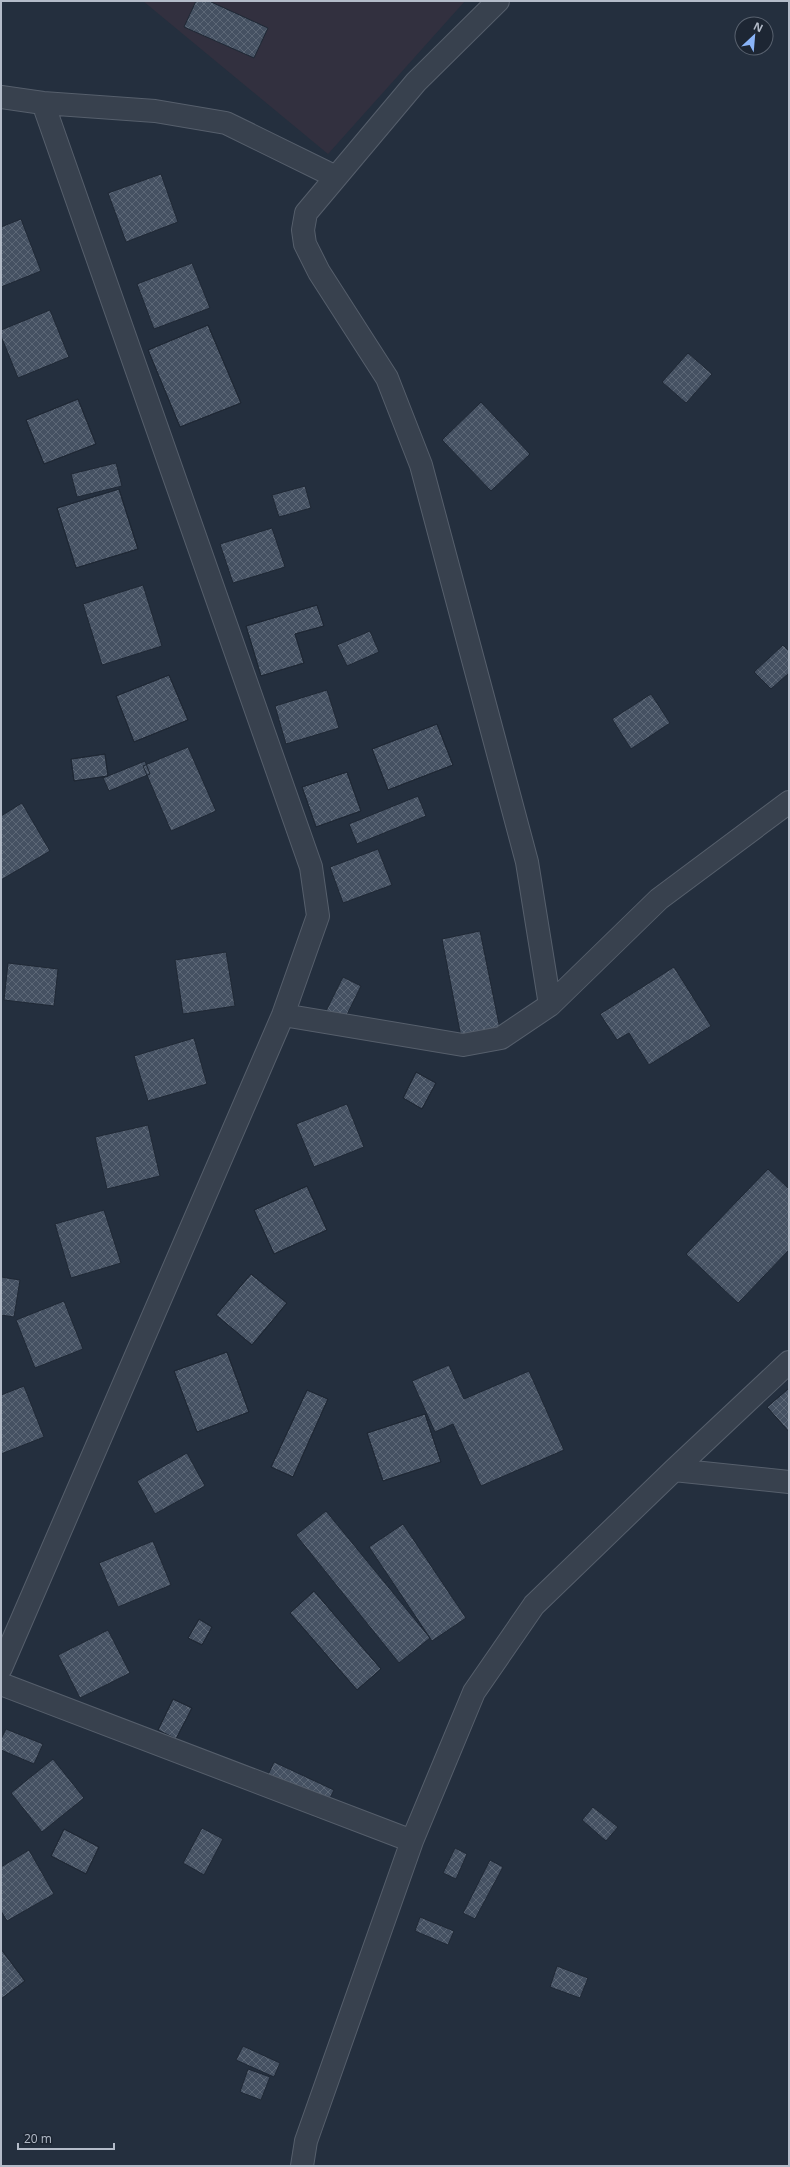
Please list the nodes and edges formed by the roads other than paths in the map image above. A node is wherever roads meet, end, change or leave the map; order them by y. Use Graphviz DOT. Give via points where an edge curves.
graph roads {
  1 [pos="498,1"];
  2 [pos="1,97"];
  3 [pos="43,103"];
  4 [pos="336,177"];
  5 [pos="789,802"];
  6 [pos="550,1005"];
  7 [pos="282,1015"];
  8 [pos="789,1362"];
  9 [pos="674,1470"];
  10 [pos="789,1482"];
  11 [pos="1,1668"];
  12 [pos="1,1684"];
  13 [pos="412,1841"];
  14 [pos="302,2166"];
  1 -- 4 [label="street" via="416,82"];
  2 -- 3 [label="street"];
  3 -- 4 [label="street" via="155,111 226,123"];
  3 -- 7 [label="street" via="311,867 318,916"];
  4 -- 6 [label="street" via="306,213 303,230 305,244 319,272 387,378 421,466 528,862"];
  5 -- 6 [label="street" via="659,899"];
  6 -- 7 [label="street" via="501,1038 463,1045"];
  7 -- 11 [label="street"];
  8 -- 9 [label="street"];
  9 -- 10 [label="street"];
  9 -- 13 [label="street" via="534,1605 474,1692"];
  12 -- 13 [label="street"];
  13 -- 14 [label="street" via="306,2141"];
}
